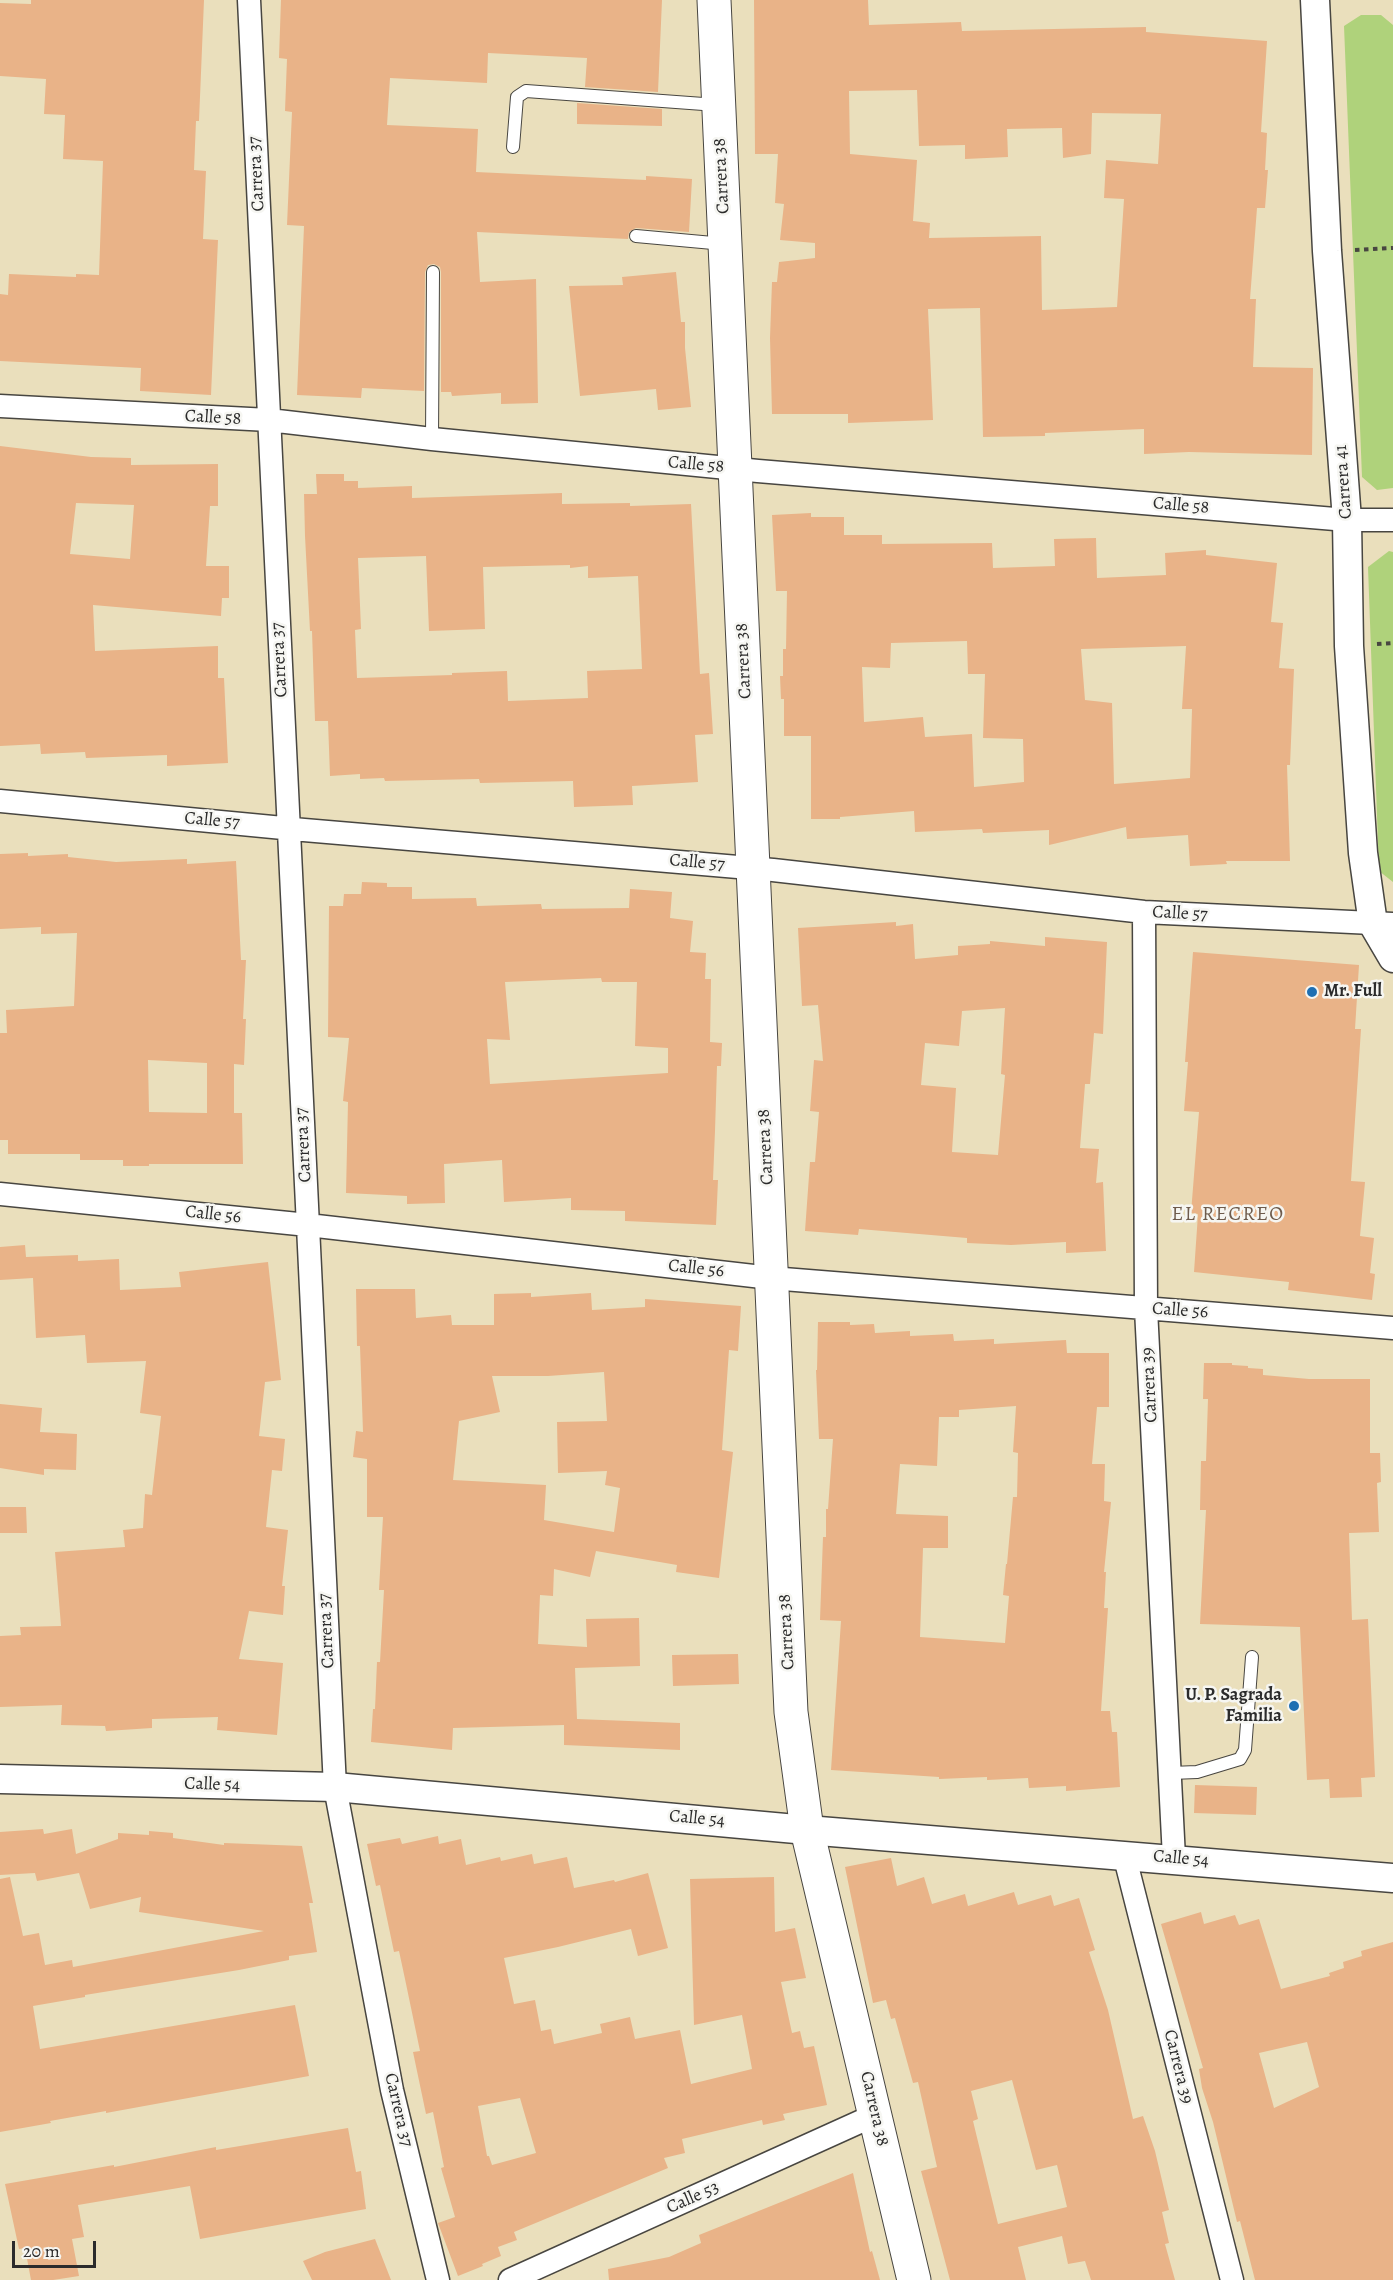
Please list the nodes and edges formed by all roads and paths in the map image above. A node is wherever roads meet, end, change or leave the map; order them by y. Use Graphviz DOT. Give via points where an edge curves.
graph roads {
  1 [pos="249,0"];
  2 [pos="714,0"];
  3 [pos="1315,0"];
  4 [pos="718,105"];
  5 [pos="513,147"];
  6 [pos="636,236"];
  7 [pos="725,244"];
  8 [pos="1393,248"];
  9 [pos="1327,251"];
  10 [pos="433,272"];
  11 [pos="0,406"];
  12 [pos="269,420"];
  13 [pos="432,440"];
  14 [pos="735,469"];
  15 [pos="1347,520"];
  16 [pos="1393,520"];
  17 [pos="0,801"];
  18 [pos="288,828"];
  19 [pos="753,868"];
  20 [pos="1144,912"];
  21 [pos="1383,924"];
  22 [pos="1393,958"];
  23 [pos="0,1194"];
  24 [pos="308,1225"];
  25 [pos="771,1278"];
  26 [pos="1146,1309"];
  27 [pos="1393,1328"];
  28 [pos="1252,1657"];
  29 [pos="1171,1773"];
  30 [pos="0,1779"];
  31 [pos="334,1787"];
  32 [pos="807,1830"];
  33 [pos="1124,1854"];
  34 [pos="1174,1858"];
  35 [pos="1393,1878"];
  36 [pos="875,2115"];
  37 [pos="438,2280"];
  38 [pos="510,2280"];
  39 [pos="914,2280"];
  40 [pos="1232,2280"];
  1 -- 12 [label="street, Carrera 37"];
  2 -- 4 [label="main road, Carrera 38"];
  3 -- 9 [label="street, Carrera 41"];
  4 -- 5 [label="lane" via="526,91 517,97"];
  4 -- 7 [label="main road, Carrera 38"];
  6 -- 7 [label="lane"];
  7 -- 14 [label="main road, Carrera 38"];
  8 -- 9 [label="path"];
  9 -- 15 [label="street, Carrera 41"];
  10 -- 13 [label="lane"];
  11 -- 12 [label="street, Calle 58"];
  12 -- 13 [label="street, Calle 58"];
  12 -- 18 [label="street, Carrera 37"];
  13 -- 14 [label="street, Calle 58"];
  14 -- 15 [label="street, Calle 58"];
  14 -- 19 [label="main road, Carrera 38"];
  15 -- 16 [label="street, Calle 58"];
  15 -- 21 [label="street, Carrera 41" via="1350,658 1363,853"];
  17 -- 18 [label="street, Calle 57"];
  18 -- 19 [label="street, Calle 57"];
  18 -- 24 [label="street, Carrera 37"];
  19 -- 20 [label="street, Calle 57"];
  19 -- 25 [label="main road, Carrera 38"];
  20 -- 21 [label="street, Calle 57"];
  20 -- 26 [label="street, Carrera 39"];
  21 -- 22 [label="street, Carrera 41"];
  23 -- 24 [label="street, Calle 56"];
  24 -- 25 [label="street, Calle 56"];
  24 -- 31 [label="street, Carrera 37"];
  25 -- 26 [label="street, Calle 56"];
  25 -- 32 [label="main road, Carrera 38" via="791,1712"];
  26 -- 27 [label="street, Calle 56"];
  26 -- 29 [label="street, Carrera 39"];
  28 -- 29 [label="lane" via="1245,1750 1240,1759 1197,1772"];
  29 -- 34 [label="street, Carrera 39"];
  30 -- 31 [label="street, Calle 54"];
  31 -- 32 [label="street, Calle 54"];
  31 -- 37 [label="street, Carrera 37" via="392,2090"];
  32 -- 33 [label="street, Calle 54"];
  32 -- 36 [label="main road, Carrera 38"];
  33 -- 34 [label="street, Calle 54"];
  33 -- 40 [label="street, Carrera 39"];
  34 -- 35 [label="street, Calle 54"];
  36 -- 38 [label="street, Calle 53"];
  36 -- 39 [label="main road, Carrera 38"];
}
